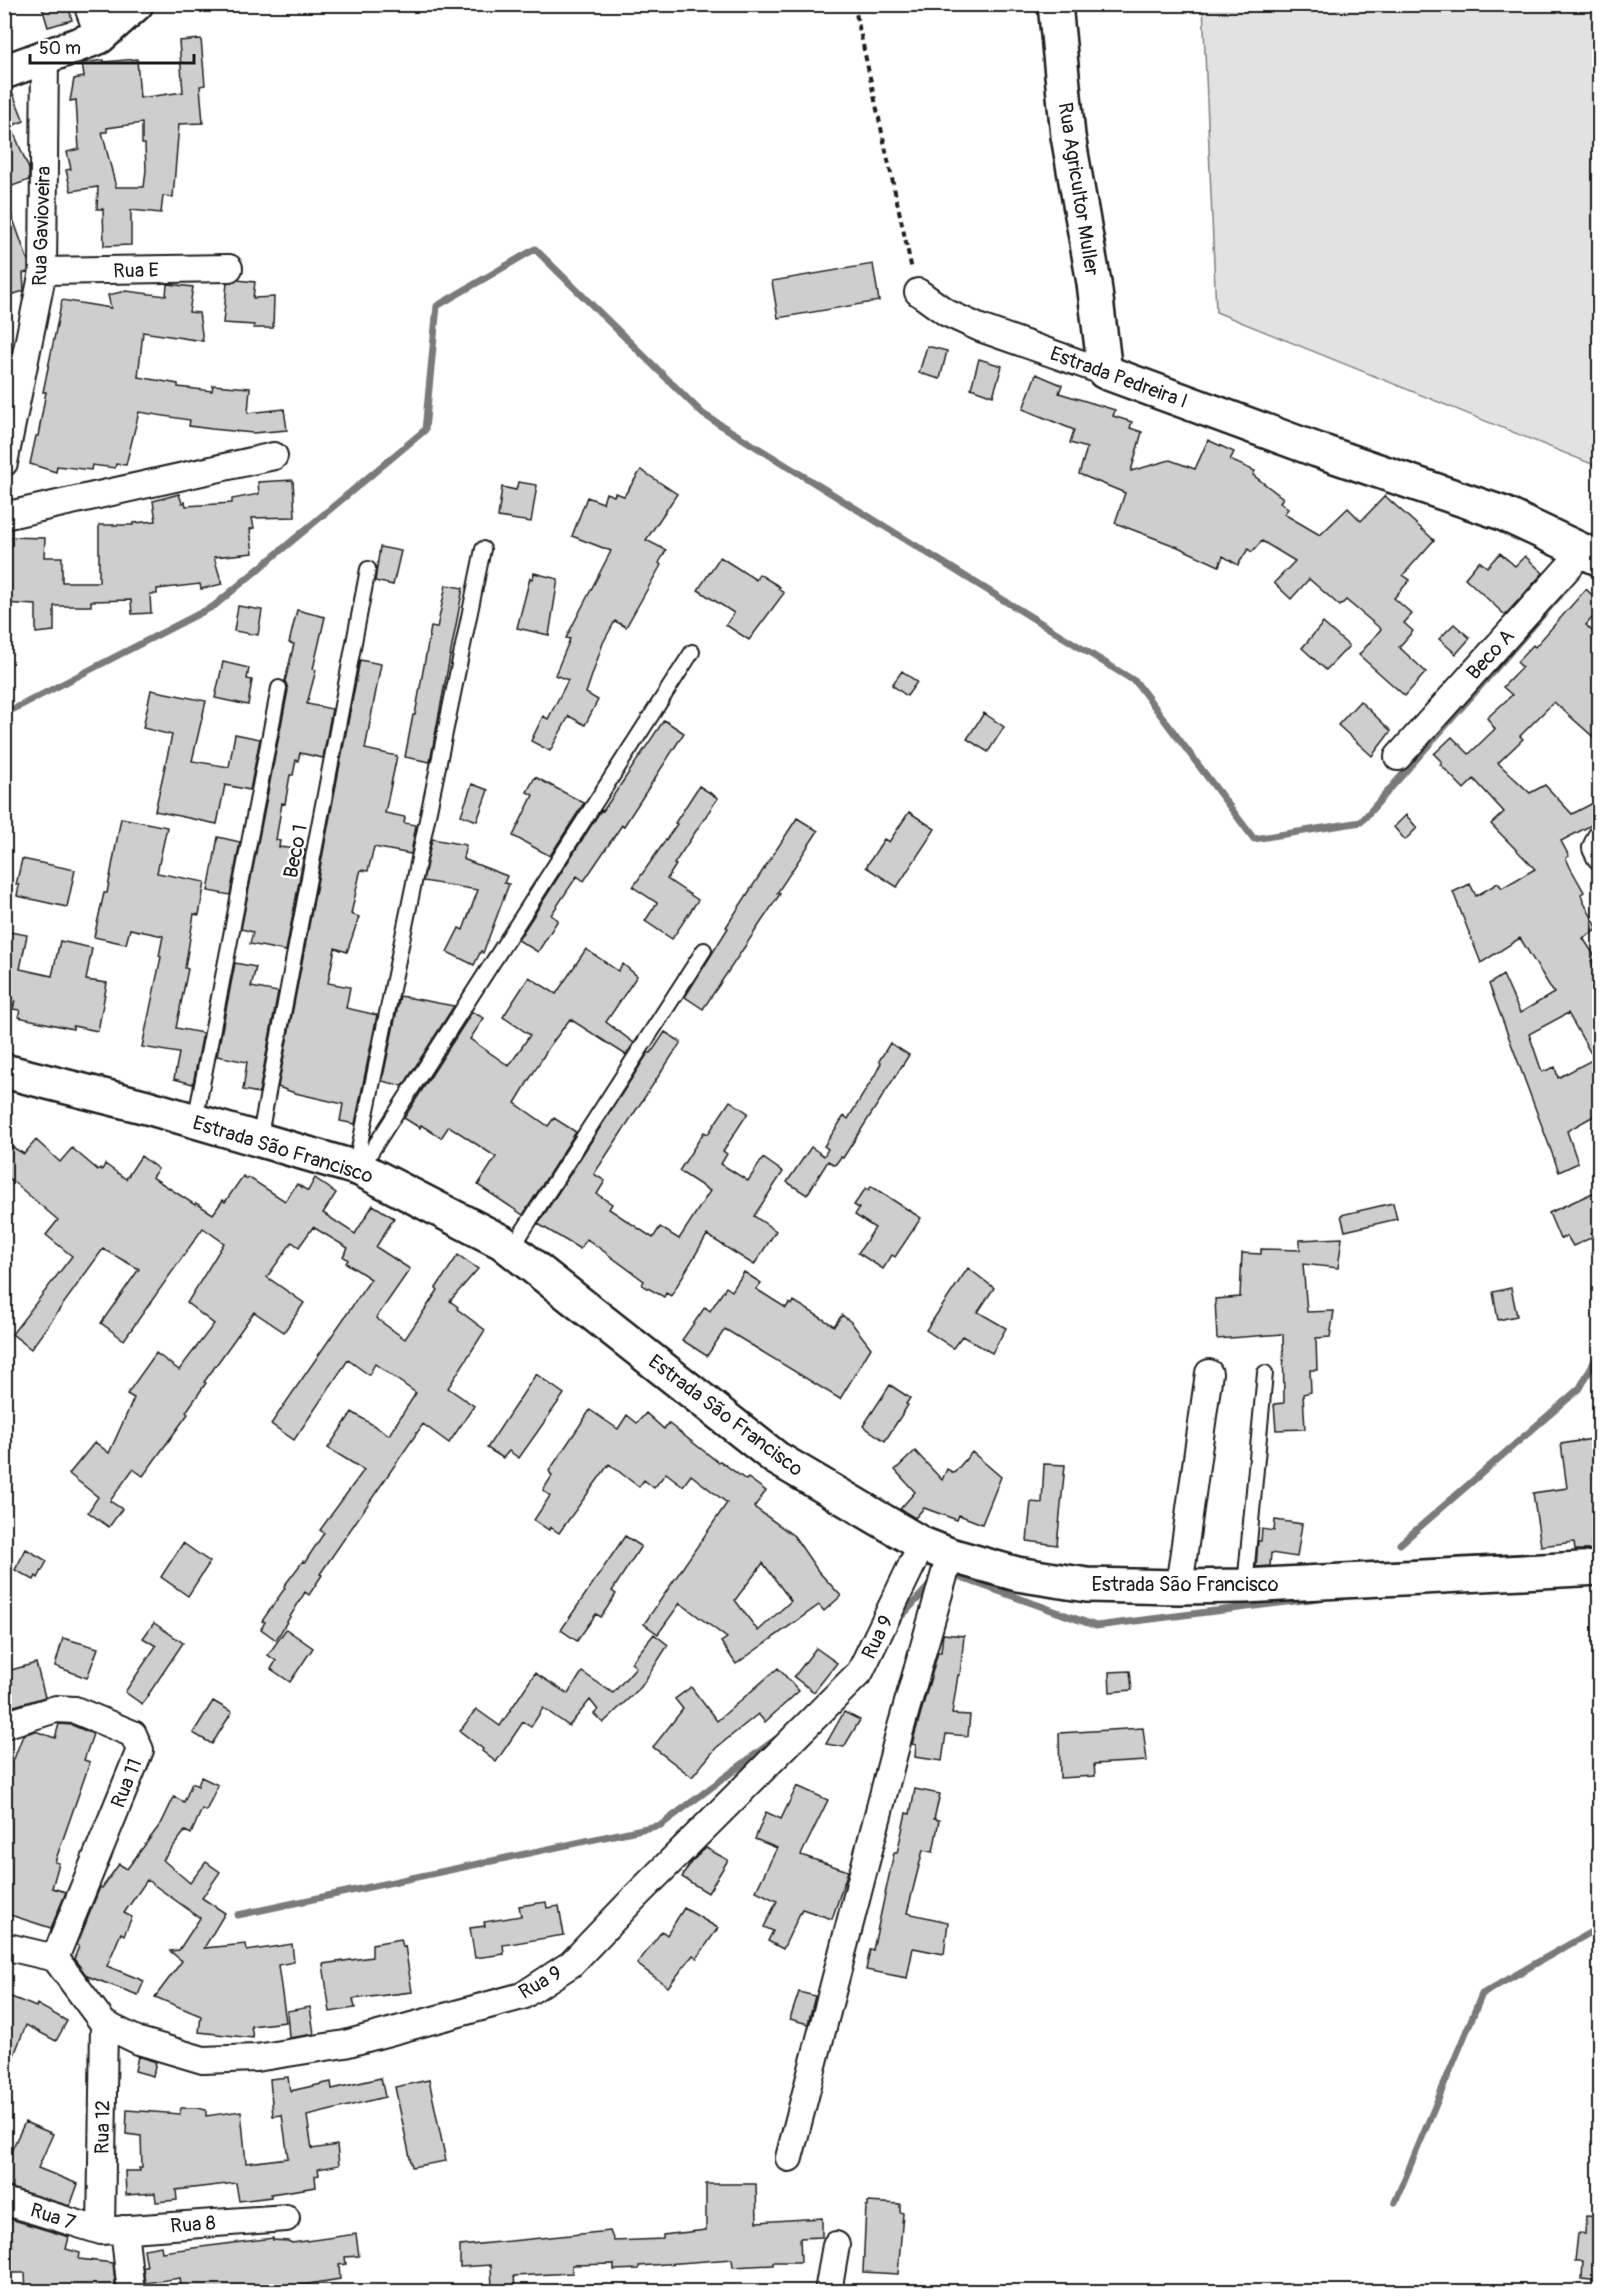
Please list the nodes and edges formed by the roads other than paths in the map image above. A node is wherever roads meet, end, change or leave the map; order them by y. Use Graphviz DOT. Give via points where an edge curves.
graph roads {
  1 [pos="87,4"];
  2 [pos="136,4"];
  3 [pos="1055,4"];
  4 [pos="99,37"];
  5 [pos="45,57"];
  6 [pos="4,72"];
  7 [pos="229,268"];
  8 [pos="43,271"];
  9 [pos="918,292"];
  10 [pos="1104,372"];
  11 [pos="274,456"];
  12 [pos="4,463"];
  13 [pos="4,516"];
  14 [pos="483,549"];
  15 [pos="1591,555"];
  16 [pos="368,569"];
  17 [pos="692,652"];
  18 [pos="279,688"];
  19 [pos="1398,757"];
  20 [pos="1599,839"];
  21 [pos="1599,856"];
  22 [pos="704,950"];
  23 [pos="4,1071"];
  24 [pos="195,1121"];
  25 [pos="259,1140"];
  26 [pos="357,1169"];
  27 [pos="512,1248"];
  28 [pos="1209,1373"];
  29 [pos="1265,1373"];
  30 [pos="941,1561"];
  31 [pos="1599,1568"];
  32 [pos="1179,1587"];
  33 [pos="1245,1587"];
  34 [pos="4,1725"];
  35 [pos="4,1946"];
  36 [pos="55,1958"];
  37 [pos="104,2024"];
  38 [pos="789,2157"];
  39 [pos="4,2201"];
  40 [pos="286,2218"];
  41 [pos="112,2230"];
  42 [pos="837,2245"];
  43 [pos="131,2292"];
  44 [pos="828,2292"];
  1 -- 4 [label="street"];
  2 -- 4 [label="main road"];
  3 -- 10 [label="main road, Rua Agricultor Muller" via="1068,136 1094,283"];
  4 -- 5 [label="main road"];
  5 -- 6 [label="main road"];
  5 -- 8 [label="street, Rua Gavioveira"];
  7 -- 8 [label="street, Rua E"];
  8 -- 12 [label="street, Rua Gavioveira"];
  9 -- 10 [label="street, Estrada Pedreira I" via="947,313 980,328"];
  10 -- 15 [label="main road, Estrada Pedreira I" via="1502,513"];
  11 -- 13 [label="street"];
  14 -- 26 [label="lane"];
  15 -- 19 [label="street, Beco A"];
  16 -- 25 [label="lane, Beco 1"];
  17 -- 26 [label="lane"];
  18 -- 24 [label="lane"];
  20 -- 21 [label="street"];
  22 -- 27 [label="lane"];
  23 -- 24 [label="main road, Estrada São Francisco"];
  24 -- 25 [label="main road, Estrada São Francisco"];
  25 -- 26 [label="main road, Estrada São Francisco"];
  26 -- 27 [label="main road, Estrada São Francisco"];
  27 -- 30 [label="main road, Estrada São Francisco" via="776,1458"];
  28 -- 32 [label="street"];
  29 -- 33 [label="lane"];
  30 -- 32 [label="main road, Estrada São Francisco" via="1087,1585"];
  30 -- 37 [label="street, Rua 9" via="860,1672 571,1964 522,1996 345,2044 256,2058 203,2060 139,2041"];
  30 -- 38 [label="street"];
  31 -- 33 [label="main road, Estrada São Francisco"];
  32 -- 33 [label="main road, Estrada São Francisco"];
  34 -- 36 [label="street, Rua 11" via="56,1709 75,1710 134,1734 140,1749"];
  35 -- 36 [label="street"];
  36 -- 37 [label="street, Rua 9"];
  37 -- 41 [label="street, Rua 12"];
  39 -- 41 [label="street, Rua 7"];
  40 -- 41 [label="street, Rua 8"];
  41 -- 43 [label="street, Rua 12"];
  42 -- 44 [label="street"];
}
